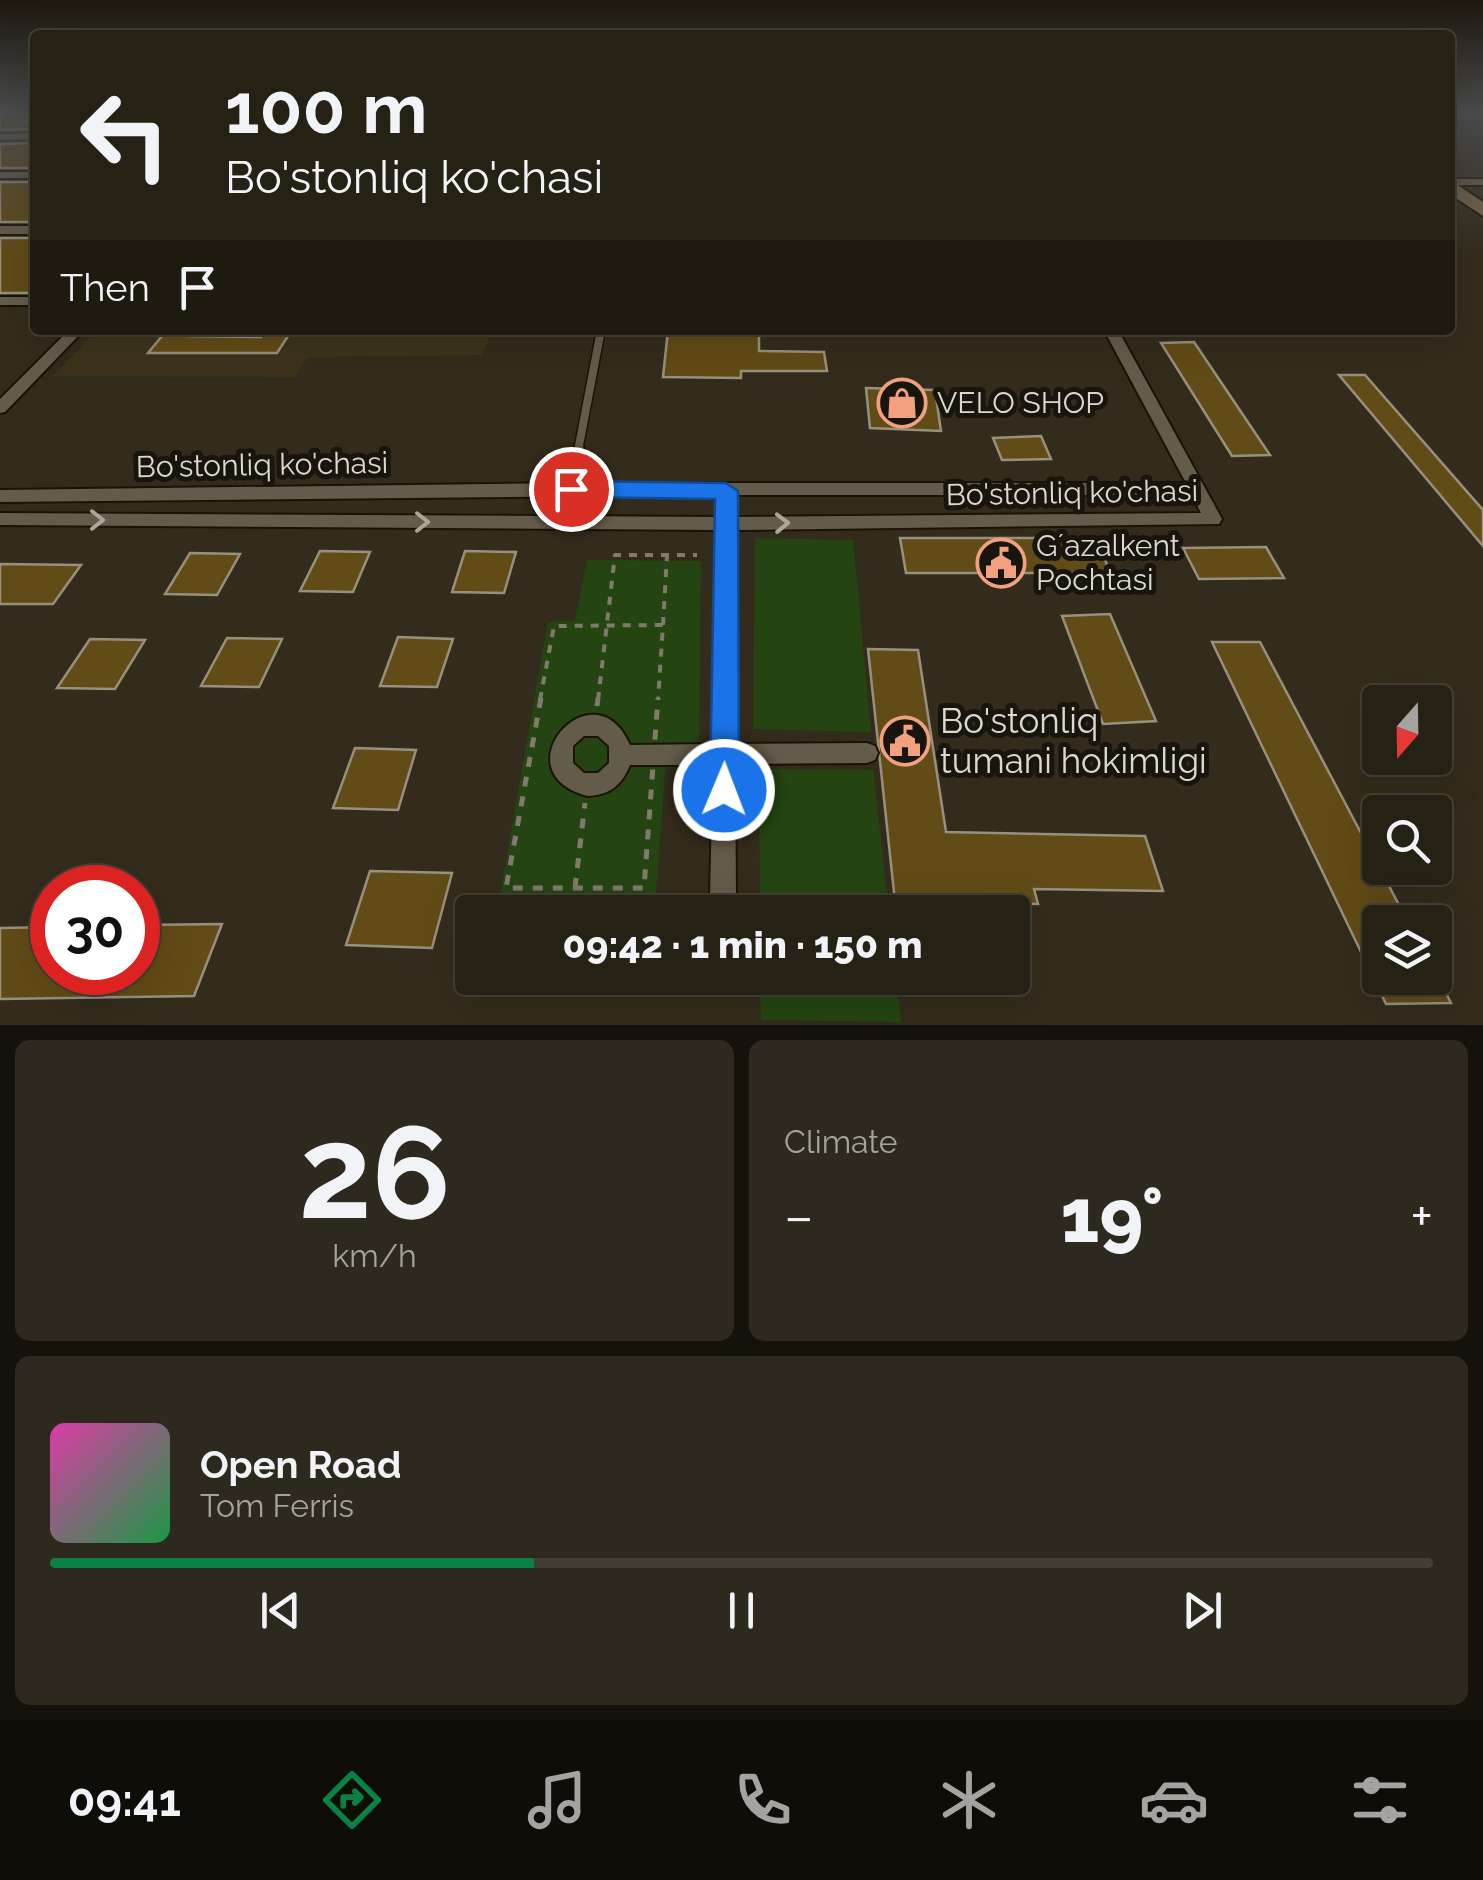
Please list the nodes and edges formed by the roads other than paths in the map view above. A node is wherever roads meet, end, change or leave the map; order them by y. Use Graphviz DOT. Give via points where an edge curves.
graph roads {
  1 [pos="0,176"];
  2 [pos="30,176"];
  3 [pos="1483,182"];
  4 [pos="1455,184"];
  5 [pos="1455,188"];
  6 [pos="1483,211"];
  7 [pos="0,230"];
  8 [pos="30,230"];
  9 [pos="0,301"];
  10 [pos="30,301"];
  11 [pos="71,335"];
  12 [pos="600,335"];
  13 [pos="1114,335"];
  14 [pos="0,408"];
  15 [pos="571,489"];
  16 [pos="1198,489"];
  17 [pos="726,491"];
  18 [pos="0,496"];
  19 [pos="0,519"];
  20 [pos="727,524"];
  21 [pos="867,752"];
  22 [pos="725,754"];
  23 [pos="622,755"];
  24 [pos="723,895"];
  1 -- 2 [label="street"];
  3 -- 4 [label="street"];
  5 -- 6 [label="main road"];
  7 -- 8 [label="street"];
  9 -- 10 [label="street"];
  11 -- 14 [label="street"];
  12 -- 15 [label="lane"];
  13 -- 16 [label="street"];
  15 -- 17 [label="street, Bo'stonliq ko'chasi"];
  15 -- 18 [label="street, Bo'stonliq ko'chasi"];
  16 -- 17 [label="street, Bo'stonliq ko'chasi"];
  20 -- 16 [label="street, Bo'stonliq ko'chasi, one-way" via="1213,519"];
  17 -- 20 [label="street"];
  19 -- 20 [label="street, Bo'stonliq ko'chasi, one-way"];
  20 -- 22 [label="street"];
  21 -- 22 [label="street"];
  22 -- 23 [label="street"];
  22 -- 24 [label="street"];
  23 -- 23 [label="street" via="614,732 594,726 568,738 560,764 570,779 587,784 610,776"];
}
